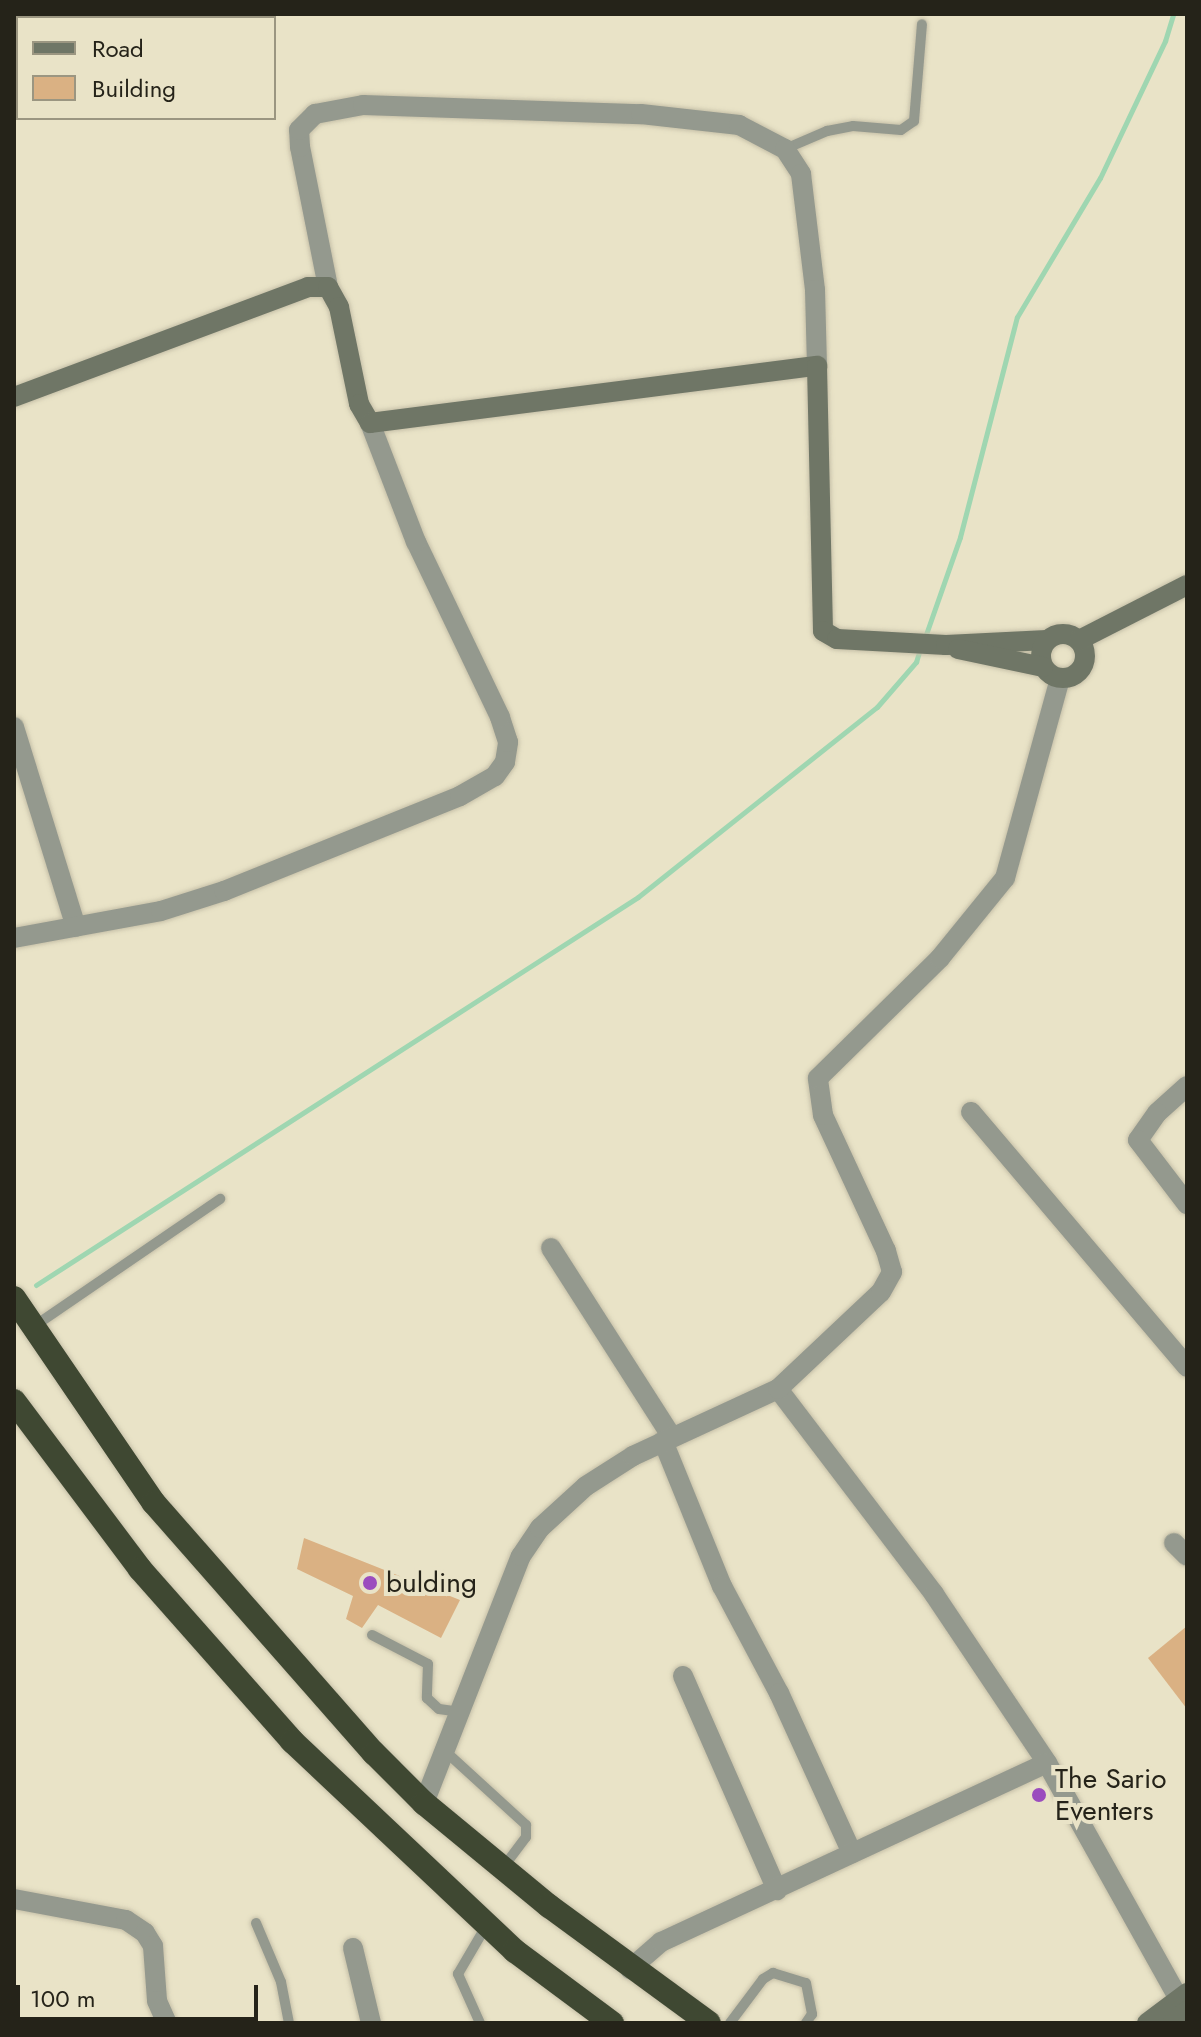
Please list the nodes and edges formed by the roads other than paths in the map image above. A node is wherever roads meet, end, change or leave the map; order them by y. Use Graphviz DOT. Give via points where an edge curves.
graph roads {
  1 [pos="922,24"];
  2 [pos="785,149"];
  3 [pos="328,287"];
  4 [pos="817,366"];
  5 [pos="14,397"];
  6 [pos="370,423"];
  7 [pos="1187,585"];
  8 [pos="1047,640"];
  9 [pos="1079,640"];
  10 [pos="946,645"];
  11 [pos="1052,672"];
  12 [pos="14,727"];
  13 [pos="76,927"];
  14 [pos="14,938"];
  15 [pos="1187,1086"];
  16 [pos="971,1112"];
  17 [pos="220,1199"];
  18 [pos="1187,1204"];
  19 [pos="551,1248"];
  20 [pos="14,1298"];
  21 [pos="31,1328"];
  22 [pos="1187,1367"];
  23 [pos="778,1389"];
  24 [pos="14,1401"];
  25 [pos="667,1439"];
  26 [pos="372,1635"];
  27 [pos="683,1676"];
  28 [pos="463,1712"];
  29 [pos="445,1751"];
  30 [pos="1047,1763"];
  31 [pos="424,1803"];
  32 [pos="852,1853"];
  33 [pos="503,1868"];
  34 [pos="777,1890"];
  35 [pos="14,1899"];
  36 [pos="256,1923"];
  37 [pos="486,1926"];
  38 [pos="353,1948"];
  39 [pos="630,1969"];
  40 [pos="1184,2001"];
  41 [pos="167,2023"];
  42 [pos="289,2023"];
  43 [pos="371,2023"];
  44 [pos="480,2023"];
  45 [pos="612,2023"];
  46 [pos="709,2023"];
  47 [pos="730,2023"];
  48 [pos="806,2023"];
  49 [pos="1147,2023"];
  50 [pos="1172,2023"];
  1 -- 2 [label="lane" via="914,121 886,131 853,126 827,131"];
  2 -- 3 [label="street" via="739,125 641,114 337,107 308,118 299,130"];
  2 -- 4 [label="street" via="801,174 808,215"];
  3 -- 5 [label="street" via="308,287 261,302"];
  3 -- 6 [label="street" via="339,307 359,404"];
  4 -- 6 [label="street"];
  4 -- 10 [label="street" via="823,631 837,639"];
  6 -- 13 [label="street" via="416,542 500,717 508,742 505,762 495,776 460,796 224,891 161,911"];
  7 -- 9 [label="street"];
  8 -- 9 [label="street" via="1066,634"];
  8 -- 10 [label="street"];
  8 -- 11 [label="street" via="1041,653"];
  9 -- 11 [label="street" via="1085,652 1083,666 1074,676"];
  10 -- 11 [label="street"];
  11 -- 23 [label="street" via="1005,878 940,958 818,1078 823,1115 892,1272 859,1318"];
  12 -- 13 [label="street"];
  13 -- 14 [label="street"];
  15 -- 18 [label="street" via="1157,1113 1138,1140"];
  16 -- 22 [label="street"];
  17 -- 21 [label="lane"];
  19 -- 25 [label="street"];
  20 -- 21 [label="highway"];
  21 -- 31 [label="highway" via="154,1503 294,1667"];
  23 -- 25 [label="street"];
  23 -- 30 [label="street" via="934,1594"];
  24 -- 37 [label="highway" via="73,1485 207,1651 292,1741"];
  25 -- 28 [label="street" via="586,1486 540,1528 521,1556"];
  25 -- 32 [label="street" via="722,1586 779,1693"];
  26 -- 28 [label="lane" via="428,1664 423,1685 427,1698 439,1709"];
  27 -- 34 [label="street"];
  28 -- 29 [label="street"];
  29 -- 31 [label="street"];
  29 -- 33 [label="lane" via="526,1825 526,1837"];
  30 -- 32 [label="street"];
  30 -- 40 [label="street"];
  31 -- 33 [label="highway"];
  32 -- 34 [label="street"];
  33 -- 39 [label="highway"];
  34 -- 39 [label="street" via="661,1942"];
  35 -- 41 [label="street" via="126,1920 145,1933 153,1946 157,2001"];
  36 -- 42 [label="lane" via="281,1982"];
  37 -- 44 [label="lane" via="458,1974"];
  37 -- 45 [label="highway"];
  38 -- 43 [label="street"];
  39 -- 46 [label="highway"];
  40 -- 49 [label="street"];
  40 -- 50 [label="street"];
  47 -- 48 [label="lane" via="773,1973 806,1983 812,2014"];
}
